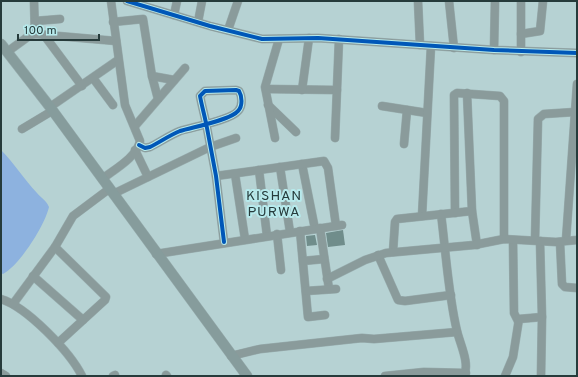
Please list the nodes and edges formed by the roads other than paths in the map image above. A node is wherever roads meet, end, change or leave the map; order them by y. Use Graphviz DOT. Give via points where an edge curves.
graph roads {
  1 [pos="34,1"];
  2 [pos="111,1"];
  3 [pos="127,1"];
  4 [pos="177,1"];
  5 [pos="202,1"];
  6 [pos="238,1"];
  7 [pos="418,1"];
  8 [pos="449,1"];
  9 [pos="495,1"];
  10 [pos="521,1"];
  11 [pos="543,1"];
  12 [pos="143,3"];
  13 [pos="174,15"];
  14 [pos="60,20"];
  15 [pos="35,21"];
  16 [pos="113,22"];
  17 [pos="198,22"];
  18 [pos="228,30"];
  19 [pos="35,34"];
  20 [pos="521,34"];
  21 [pos="44,35"];
  22 [pos="309,38"];
  23 [pos="279,39"];
  24 [pos="338,39"];
  25 [pos="116,41"];
  26 [pos="420,45"];
  27 [pos="430,46"];
  28 [pos="4,48"];
  29 [pos="454,48"];
  30 [pos="494,50"];
  31 [pos="521,52"];
  32 [pos="577,53"];
  33 [pos="118,60"];
  34 [pos="185,68"];
  35 [pos="152,76"];
  36 [pos="93,78"];
  37 [pos="174,80"];
  38 [pos="577,84"];
  39 [pos="82,86"];
  40 [pos="266,89"];
  41 [pos="302,90"];
  42 [pos="337,90"];
  43 [pos="467,94"];
  44 [pos="158,99"];
  45 [pos="113,105"];
  46 [pos="268,105"];
  47 [pos="382,106"];
  48 [pos="51,109"];
  49 [pos="407,110"];
  50 [pos="575,112"];
  51 [pos="427,113"];
  52 [pos="206,124"];
  53 [pos="135,126"];
  54 [pos="22,129"];
  55 [pos="296,132"];
  56 [pos="236,138"];
  57 [pos="275,138"];
  58 [pos="335,138"];
  59 [pos="404,144"];
  60 [pos="210,147"];
  61 [pos="137,148"];
  62 [pos="302,164"];
  63 [pos="280,167"];
  64 [pos="259,170"];
  65 [pos="235,174"];
  66 [pos="216,176"];
  67 [pos="148,177"];
  68 [pos="102,179"];
  69 [pos="111,191"];
  70 [pos="472,211"];
  71 [pos="455,213"];
  72 [pos="441,214"];
  73 [pos="422,216"];
  74 [pos="318,229"];
  75 [pos="300,231"];
  76 [pos="290,232"];
  77 [pos="277,234"];
  78 [pos="267,236"];
  79 [pos="245,239"];
  80 [pos="504,239"];
  81 [pos="513,240"];
  82 [pos="577,240"];
  83 [pos="538,241"];
  84 [pos="563,241"];
  85 [pos="224,242"];
  86 [pos="477,245"];
  87 [pos="55,247"];
  88 [pos="445,248"];
  89 [pos="393,252"];
  90 [pos="156,254"];
  91 [pos="378,255"];
  92 [pos="324,259"];
  93 [pos="303,261"];
  94 [pos="281,270"];
  95 [pos="33,276"];
  96 [pos="327,279"];
  97 [pos="577,288"];
  98 [pos="306,291"];
  99 [pos="451,295"];
  100 [pos="1,298"];
  101 [pos="12,304"];
  102 [pos="325,316"];
  103 [pos="542,317"];
  104 [pos="83,320"];
  105 [pos="518,321"];
  106 [pos="457,332"];
  107 [pos="58,342"];
  108 [pos="231,356"];
  109 [pos="1,373"];
  110 [pos="465,374"];
  111 [pos="6,376"];
  112 [pos="82,376"];
  113 [pos="247,376"];
  114 [pos="385,376"];
  115 [pos="505,376"];
  116 [pos="541,376"];
  1 -- 15 [label="street"];
  2 -- 16 [label="street"];
  3 -- 12 [label="street"];
  4 -- 13 [label="street"];
  5 -- 17 [label="street"];
  6 -- 18 [label="street"];
  7 -- 26 [label="street"];
  8 -- 29 [label="street"];
  9 -- 30 [label="street"];
  10 -- 20 [label="street"];
  11 -- 20 [label="street" via="540,31"];
  12 -- 13 [label="street"];
  13 -- 17 [label="street"];
  14 -- 15 [label="street"];
  15 -- 19 [label="street"];
  16 -- 25 [label="street"];
  16 -- 35 [label="street" via="143,19"];
  17 -- 18 [label="street"];
  18 -- 23 [label="street" via="254,37"];
  19 -- 21 [label="street"];
  19 -- 28 [label="street"];
  20 -- 31 [label="street"];
  21 -- 25 [label="street"];
  21 -- 39 [label="street"];
  22 -- 23 [label="street"];
  22 -- 24 [label="street"];
  22 -- 41 [label="street"];
  23 -- 40 [label="street"];
  24 -- 26 [label="street"];
  24 -- 42 [label="street"];
  25 -- 33 [label="street"];
  26 -- 27 [label="street"];
  27 -- 29 [label="street"];
  27 -- 51 [label="street"];
  28 -- 48 [label="main road"];
  29 -- 30 [label="street"];
  30 -- 31 [label="street"];
  31 -- 32 [label="street"];
  33 -- 36 [label="street"];
  33 -- 53 [label="street" via="125,105"];
  34 -- 37 [label="street"];
  35 -- 37 [label="street"];
  35 -- 44 [label="street"];
  36 -- 39 [label="street"];
  36 -- 45 [label="street"];
  37 -- 44 [label="street"];
  38 -- 50 [label="street"];
  39 -- 48 [label="street"];
  40 -- 41 [label="street"];
  40 -- 46 [label="street"];
  41 -- 42 [label="street"];
  42 -- 58 [label="street"];
  43 -- 70 [label="street"];
  43 -- 71 [label="street" via="454,95"];
  43 -- 80 [label="street" via="500,96 504,101"];
  44 -- 53 [label="street"];
  46 -- 55 [label="street"];
  46 -- 57 [label="street"];
  47 -- 49 [label="street"];
  48 -- 54 [label="street"];
  48 -- 68 [label="main road"];
  49 -- 51 [label="street"];
  49 -- 59 [label="street"];
  50 -- 83 [label="street" via="544,114 538,119"];
  50 -- 84 [label="street"];
  51 -- 73 [label="street"];
  52 -- 52 [label="street" via="200,96 205,91 239,91 242,100 238,112"];
  52 -- 60 [label="street"];
  52 -- 61 [label="street" via="179,132 150,147"];
  53 -- 61 [label="street" via="140,141"];
  56 -- 60 [label="street"];
  60 -- 66 [label="street"];
  60 -- 67 [label="street"];
  61 -- 67 [label="street"];
  61 -- 68 [label="street"];
  62 -- 63 [label="street"];
  62 -- 74 [label="street"];
  62 -- 74 [label="street" via="324,161 327,163 339,226"];
  63 -- 64 [label="street"];
  63 -- 76 [label="street"];
  64 -- 65 [label="street"];
  64 -- 78 [label="street"];
  65 -- 66 [label="street"];
  65 -- 79 [label="street"];
  66 -- 85 [label="street"];
  67 -- 69 [label="street"];
  68 -- 69 [label="main road"];
  69 -- 87 [label="street" via="73,216"];
  69 -- 90 [label="main road"];
  70 -- 71 [label="street"];
  70 -- 86 [label="street"];
  71 -- 72 [label="street"];
  72 -- 73 [label="street"];
  72 -- 88 [label="street"];
  73 -- 89 [label="street" via="396,220"];
  74 -- 75 [label="street"];
  74 -- 92 [label="street"];
  75 -- 76 [label="street"];
  75 -- 93 [label="street"];
  76 -- 77 [label="street"];
  77 -- 78 [label="street"];
  77 -- 94 [label="street"];
  78 -- 79 [label="street"];
  79 -- 85 [label="street"];
  80 -- 81 [label="street"];
  80 -- 86 [label="street"];
  81 -- 83 [label="street"];
  81 -- 105 [label="street" via="514,313"];
  82 -- 84 [label="street"];
  83 -- 84 [label="street"];
  83 -- 103 [label="street"];
  84 -- 97 [label="street" via="562,284 565,287"];
  85 -- 90 [label="street"];
  86 -- 88 [label="street"];
  87 -- 95 [label="street"];
  87 -- 104 [label="street" via="106,297"];
  88 -- 89 [label="street"];
  88 -- 99 [label="street"];
  89 -- 91 [label="street"];
  90 -- 108 [label="main road"];
  91 -- 96 [label="street"];
  91 -- 99 [label="street" via="398,300"];
  92 -- 93 [label="street"];
  92 -- 96 [label="street"];
  93 -- 98 [label="street"];
  95 -- 101 [label="street"];
  95 -- 104 [label="street"];
  96 -- 98 [label="street" via="332,289"];
  98 -- 102 [label="street" via="308,317"];
  99 -- 106 [label="street"];
  100 -- 101 [label="street"];
  101 -- 107 [label="street"];
  103 -- 105 [label="street" via="521,318"];
  103 -- 116 [label="street"];
  104 -- 107 [label="street"];
  105 -- 115 [label="street" via="513,357"];
  106 -- 108 [label="street" via="362,338 260,349"];
  106 -- 110 [label="street" via="466,367"];
  107 -- 112 [label="street" via="74,361"];
  108 -- 113 [label="main road"];
  109 -- 111 [label="street"];
  110 -- 114 [label="street" via="424,372"];
}
